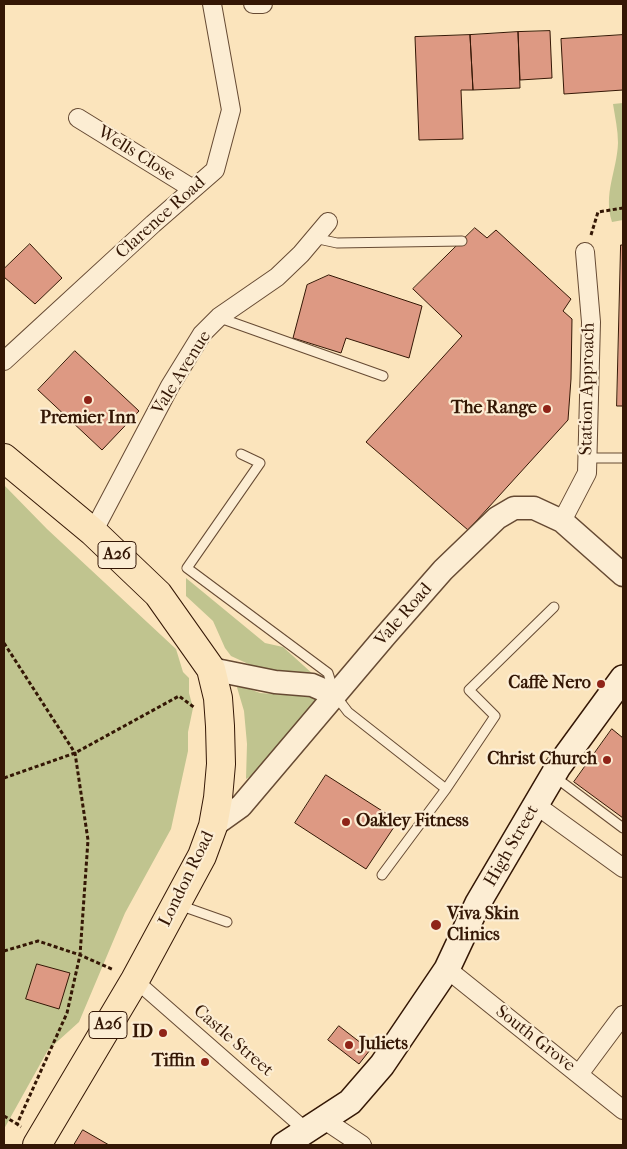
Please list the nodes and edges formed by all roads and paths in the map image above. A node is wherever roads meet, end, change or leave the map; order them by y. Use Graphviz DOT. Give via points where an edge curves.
graph roads {
  1 [pos="212,4"];
  2 [pos="253,4"];
  3 [pos="263,4"];
  4 [pos="78,118"];
  5 [pos="193,189"];
  6 [pos="623,208"];
  7 [pos="328,222"];
  8 [pos="314,238"];
  9 [pos="462,241"];
  10 [pos="585,252"];
  11 [pos="219,318"];
  12 [pos="4,361"];
  13 [pos="383,376"];
  14 [pos="240,454"];
  15 [pos="4,458"];
  16 [pos="587,458"];
  17 [pos="623,458"];
  18 [pos="562,521"];
  19 [pos="93,532"];
  20 [pos="623,575"];
  21 [pos="554,607"];
  22 [pos="4,643"];
  23 [pos="211,669"];
  24 [pos="623,678"];
  25 [pos="335,695"];
  26 [pos="220,726"];
  27 [pos="75,753"];
  28 [pos="553,776"];
  29 [pos="4,778"];
  30 [pos="446,789"];
  31 [pos="536,805"];
  32 [pos="213,826"];
  33 [pos="623,828"];
  34 [pos="623,868"];
  35 [pos="382,875"];
  36 [pos="177,904"];
  37 [pos="228,922"];
  38 [pos="4,951"];
  39 [pos="80,955"];
  40 [pos="447,970"];
  41 [pos="135,980"];
  42 [pos="623,1015"];
  43 [pos="579,1074"];
  44 [pos="623,1110"];
  45 [pos="4,1116"];
  46 [pos="17,1124"];
  47 [pos="314,1125"];
  48 [pos="38,1143"];
  49 [pos="284,1145"];
  50 [pos="362,1145"];
  1 -- 5 [label="street, Clarence Road" via="232,110 215,170"];
  2 -- 3 [label="street"];
  4 -- 5 [label="street, Wells Close"];
  5 -- 12 [label="street, Clarence Road"];
  6 -- 10 [label="path" via="598,212"];
  7 -- 8 [label="street, Vale Avenue"];
  8 -- 9 [label="lane" via="337,243"];
  8 -- 11 [label="street, Vale Avenue" via="277,277"];
  10 -- 16 [label="street, Station Approach" via="591,322"];
  11 -- 13 [label="lane"];
  11 -- 19 [label="street, Vale Avenue" via="202,334 170,386"];
  14 -- 25 [label="lane" via="260,463 187,568 328,673"];
  15 -- 19 [label="highway, London Road / A26"];
  16 -- 17 [label="lane"];
  16 -- 18 [label="street, Station Approach" via="587,473"];
  18 -- 20 [label="street, Vale Road"];
  18 -- 25 [label="street, Vale Road" via="534,508 514,508 497,518 443,570"];
  19 -- 23 [label="highway, London Road / A26" via="158,594"];
  21 -- 30 [label="lane" via="469,690 495,716"];
  22 -- 27 [label="path"];
  23 -- 25 [label="street" via="275,682 312,685"];
  23 -- 26 [label="highway, London Road / A26"];
  24 -- 28 [label="main road, High Street"];
  25 -- 30 [label="lane" via="348,712"];
  25 -- 32 [label="street, Vale Road" via="241,806"];
  26 -- 27 [label="path" via="179,696"];
  26 -- 32 [label="highway, London Road / A26" via="221,764"];
  27 -- 29 [label="path"];
  27 -- 39 [label="path" via="88,840"];
  28 -- 31 [label="main road, High Street"];
  28 -- 33 [label="lane"];
  30 -- 35 [label="lane"];
  31 -- 34 [label="street"];
  31 -- 40 [label="main road, High Street" via="478,903"];
  32 -- 36 [label="highway, London Road / A26" via="202,856"];
  36 -- 37 [label="lane"];
  36 -- 41 [label="highway, London Road / A26"];
  38 -- 39 [label="path" via="38,941"];
  39 -- 41 [label="path"];
  39 -- 46 [label="path" via="67,1013"];
  40 -- 43 [label="street, South Grove"];
  40 -- 47 [label="main road, High Street" via="382,1066 350,1102"];
  41 -- 47 [label="street, Castle Street"];
  41 -- 48 [label="highway, London Road / A26"];
  42 -- 43 [label="street"];
  43 -- 44 [label="street, South Grove"];
  45 -- 46 [label="path"];
  46 -- 48 [label="path"];
  47 -- 49 [label="main road, High Street"];
  47 -- 50 [label="street"];
}
